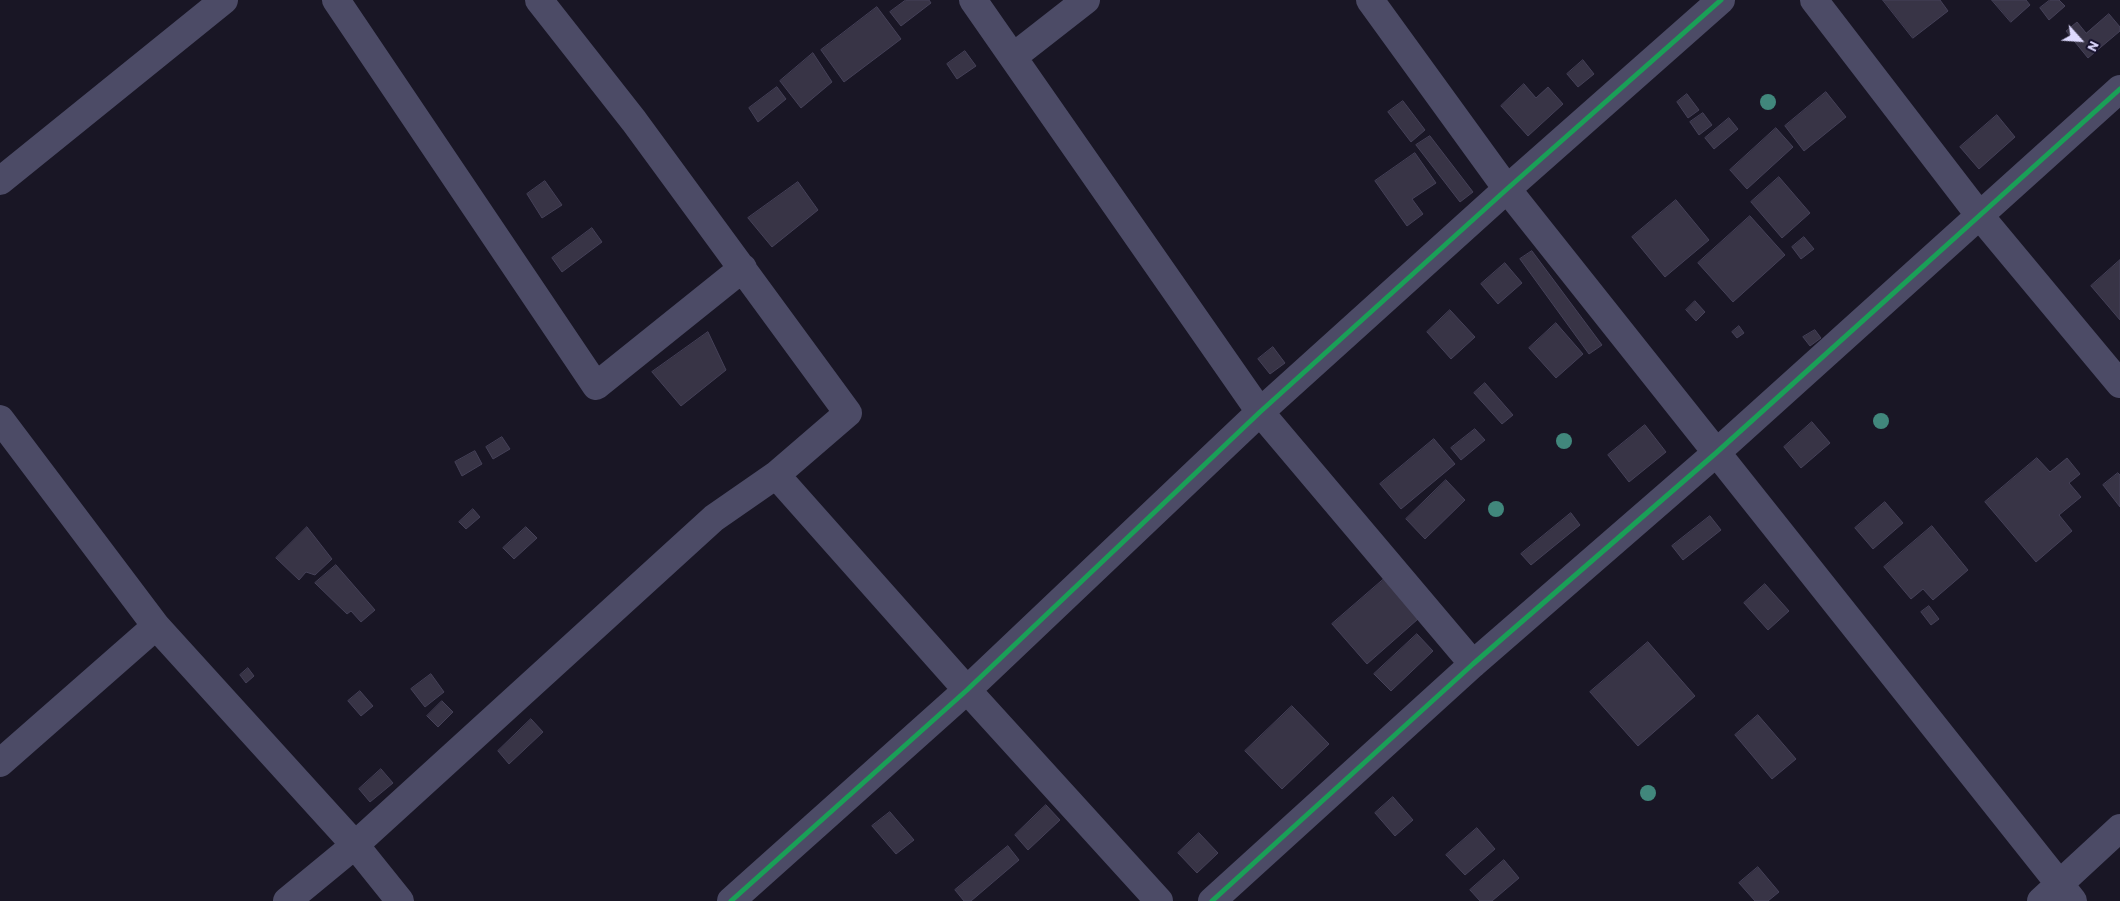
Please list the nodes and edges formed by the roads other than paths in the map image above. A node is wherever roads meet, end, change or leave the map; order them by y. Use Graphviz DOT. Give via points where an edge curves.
graph roads {
  1 [pos="224,0"];
  2 [pos="336,0"];
  3 [pos="539,0"];
  4 [pos="973,0"];
  5 [pos="1086,0"];
  6 [pos="1370,0"];
  7 [pos="1721,0"];
  8 [pos="1814,0"];
  9 [pos="1013,57"];
  10 [pos="2120,89"];
  11 [pos="0,181"];
  12 [pos="1507,189"];
  13 [pos="1980,216"];
  14 [pos="743,268"];
  15 [pos="2120,384"];
  16 [pos="1260,412"];
  17 [pos="0,419"];
  18 [pos="1716,453"];
  19 [pos="776,475"];
  20 [pos="156,626"];
  21 [pos="1473,664"];
  22 [pos="967,690"];
  23 [pos="0,763"];
  24 [pos="2120,828"];
  25 [pos="355,845"];
  26 [pos="2058,896"];
  27 [pos="287,901"];
  28 [pos="400,901"];
  29 [pos="731,901"];
  30 [pos="1159,901"];
  31 [pos="1212,901"];
  1 -- 11 [label="street"];
  2 -- 14 [label="street" via="596,386"];
  3 -- 14 [label="street" via="634,120"];
  4 -- 9 [label="street"];
  5 -- 9 [label="street"];
  6 -- 12 [label="street"];
  7 -- 12 [label="street"];
  8 -- 13 [label="street"];
  9 -- 16 [label="street"];
  10 -- 13 [label="street"];
  12 -- 16 [label="street"];
  12 -- 18 [label="street"];
  13 -- 15 [label="street"];
  13 -- 18 [label="street"];
  14 -- 19 [label="street" via="848,413"];
  16 -- 21 [label="street"];
  16 -- 22 [label="street"];
  17 -- 20 [label="street"];
  18 -- 21 [label="street"];
  18 -- 26 [label="street"];
  19 -- 22 [label="street"];
  19 -- 25 [label="street" via="714,518"];
  20 -- 23 [label="street"];
  20 -- 25 [label="street"];
  21 -- 31 [label="street"];
  22 -- 29 [label="street"];
  22 -- 30 [label="street"];
  24 -- 26 [label="street"];
  25 -- 27 [label="street"];
  25 -- 28 [label="street"];
}
